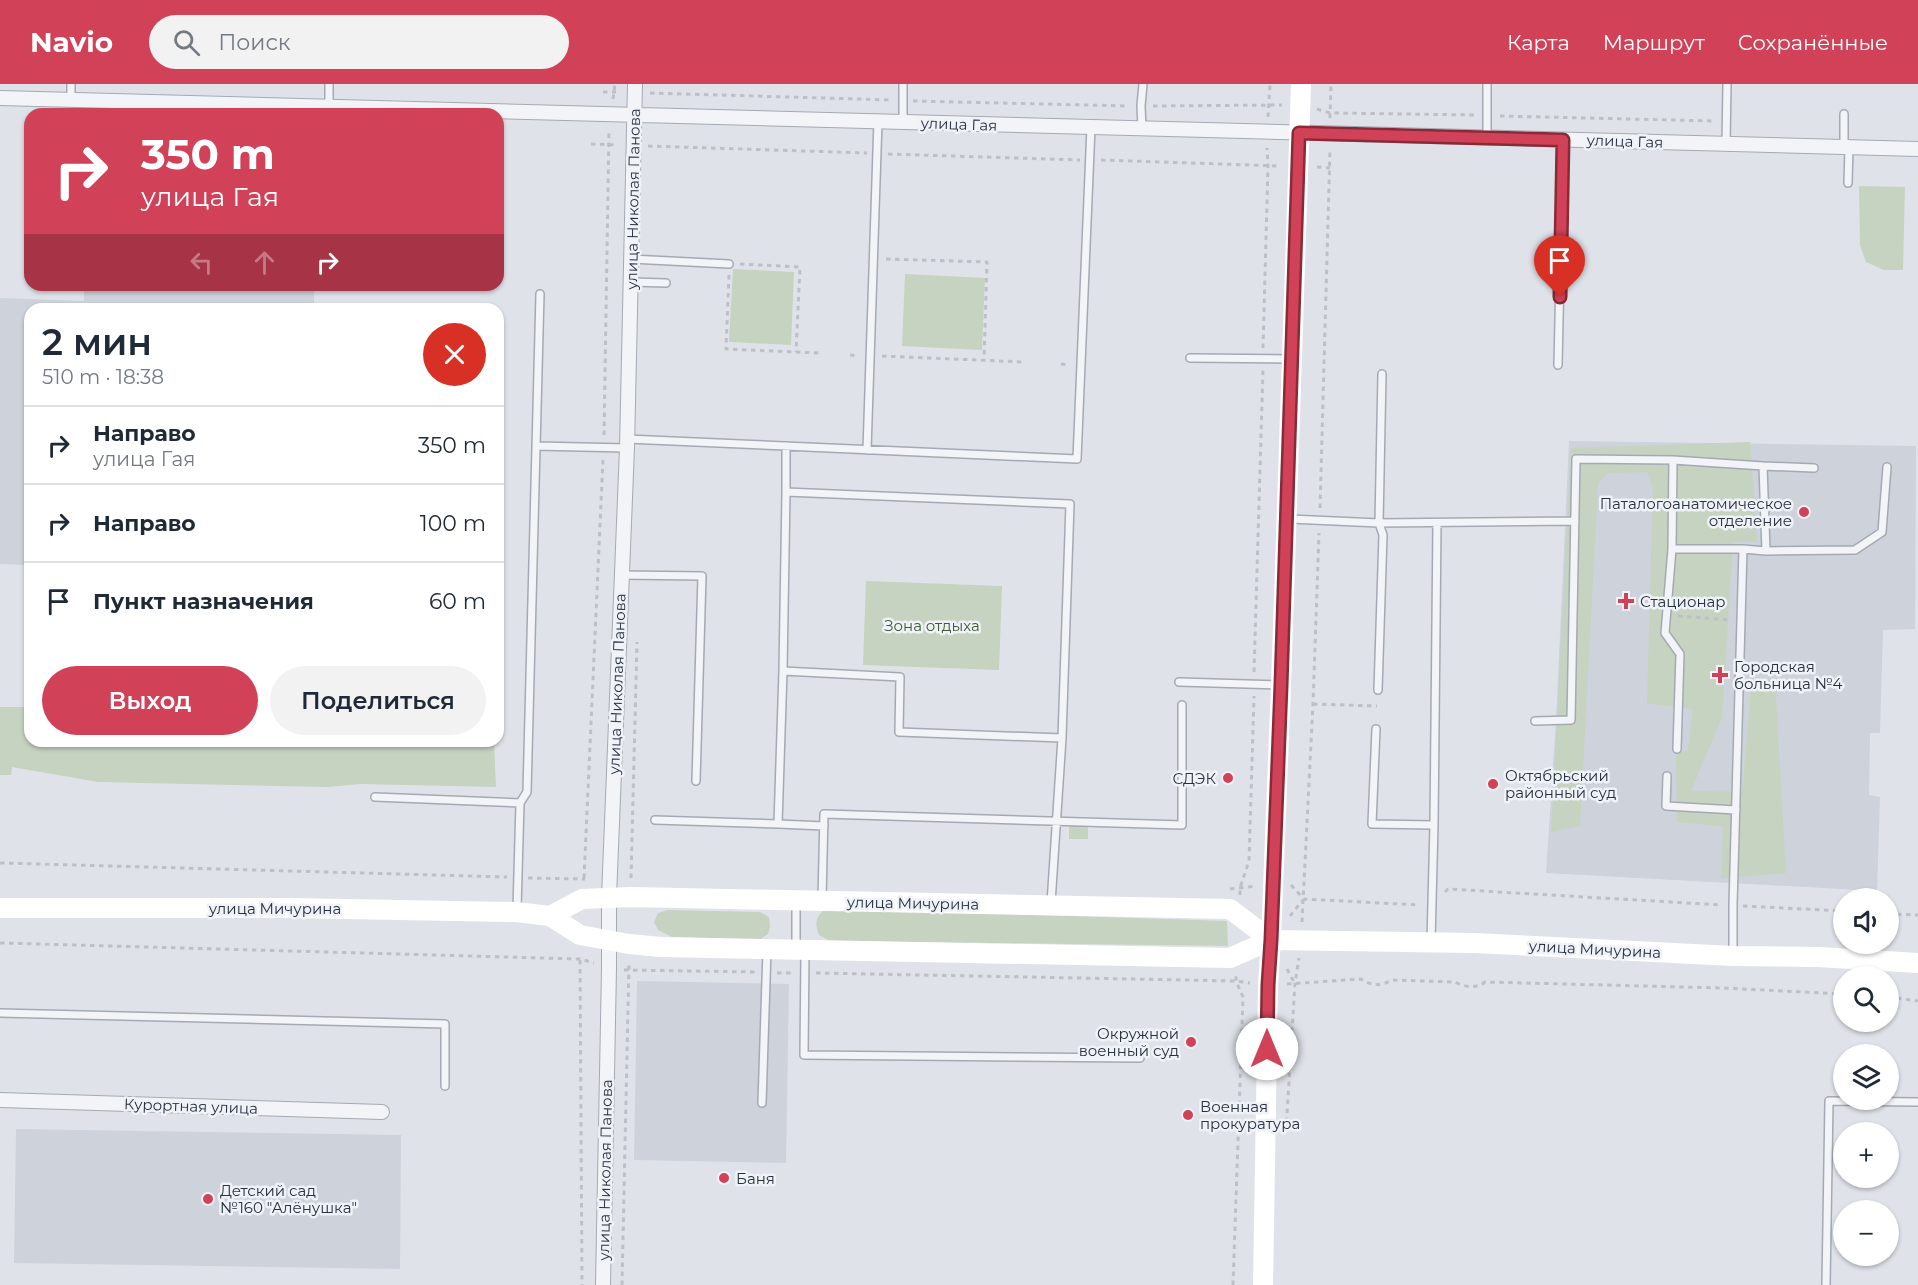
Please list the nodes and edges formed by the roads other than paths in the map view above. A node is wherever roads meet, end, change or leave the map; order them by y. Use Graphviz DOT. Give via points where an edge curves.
graph roads {
  1 [pos="71,84"];
  2 [pos="329,84"];
  3 [pos="903,84"];
  4 [pos="1143,84"];
  5 [pos="1487,84"];
  6 [pos="1727,84"];
  7 [pos="635,88"];
  8 [pos="1300,94"];
  9 [pos="0,98"];
  10 [pos="71,100"];
  11 [pos="329,106"];
  12 [pos="400,108"];
  13 [pos="504,111"];
  14 [pos="1844,114"];
  15 [pos="634,115"];
  16 [pos="878,121"];
  17 [pos="903,122"];
  18 [pos="1091,127"];
  19 [pos="1142,128"];
  20 [pos="1299,133"];
  21 [pos="1487,138"];
  22 [pos="1563,140"];
  23 [pos="1726,144"];
  24 [pos="1846,147"];
  25 [pos="1918,149"];
  26 [pos="1848,183"];
  27 [pos="631,259"];
  28 [pos="729,264"];
  29 [pos="631,282"];
  30 [pos="666,283"];
  31 [pos="540,294"];
  32 [pos="1190,358"];
  33 [pos="1292,358"];
  34 [pos="1558,365"];
  35 [pos="1383,374"];
  36 [pos="627,444"];
  37 [pos="536,446"];
  38 [pos="786,446"];
  39 [pos="867,450"];
  40 [pos="1673,460"];
  41 [pos="1763,466"];
  42 [pos="1887,467"];
  43 [pos="1814,468"];
  44 [pos="786,492"];
  45 [pos="1286,519"];
  46 [pos="1575,521"];
  47 [pos="1380,523"];
  48 [pos="1437,523"];
  49 [pos="1672,549"];
  50 [pos="1743,549"];
  51 [pos="1766,551"];
  52 [pos="622,575"];
  53 [pos="783,671"];
  54 [pos="1179,682"];
  55 [pos="1281,685"];
  56 [pos="1378,690"];
  57 [pos="1182,705"];
  58 [pos="1535,721"];
  59 [pos="1376,729"];
  60 [pos="1062,738"];
  61 [pos="1677,749"];
  62 [pos="1667,776"];
  63 [pos="696,782"];
  64 [pos="375,796"];
  65 [pos="520,803"];
  66 [pos="1736,810"];
  67 [pos="655,820"];
  68 [pos="1055,822"];
  69 [pos="778,824"];
  70 [pos="1434,825"];
  71 [pos="824,826"];
  72 [pos="609,897"];
  73 [pos="796,901"];
  74 [pos="822,901"];
  75 [pos="1051,906"];
  76 [pos="0,908"];
  77 [pos="516,912"];
  78 [pos="550,916"];
  79 [pos="609,940"];
  80 [pos="1271,940"];
  81 [pos="1431,941"];
  82 [pos="767,949"];
  83 [pos="800,950"];
  84 [pos="1733,956"];
  85 [pos="1918,963"];
  86 [pos="0,1013"];
  87 [pos="1140,1058"];
  88 [pos="445,1086"];
  89 [pos="0,1100"];
  90 [pos="1918,1102"];
  91 [pos="762,1103"];
  92 [pos="382,1112"];
  93 [pos="603,1285"];
  94 [pos="1263,1285"];
  95 [pos="1826,1285"];
  1 -- 10 [label="lane"];
  2 -- 11 [label="lane"];
  3 -- 17 [label="lane"];
  4 -- 19 [label="lane"];
  5 -- 21 [label="lane"];
  6 -- 23 [label="lane"];
  7 -- 15 [label="street, улица Николая Панова"];
  8 -- 20 [label="main road"];
  9 -- 10 [label="street, улица Гая"];
  10 -- 11 [label="street, улица Гая"];
  11 -- 12 [label="street, улица Гая"];
  13 -- 15 [label="street, улица Гая"];
  14 -- 24 [label="lane"];
  15 -- 16 [label="street, улица Гая"];
  15 -- 27 [label="street, улица Николая Панова"];
  16 -- 17 [label="street, улица Гая"];
  16 -- 39 [label="lane"];
  17 -- 18 [label="street, улица Гая"];
  18 -- 19 [label="street, улица Гая"];
  18 -- 39 [label="lane" via="1077,459"];
  19 -- 20 [label="street, улица Гая"];
  20 -- 21 [label="street, улица Гая"];
  20 -- 33 [label="main road"];
  21 -- 22 [label="street, улица Гая"];
  22 -- 23 [label="street, улица Гая"];
  22 -- 34 [label="lane"];
  23 -- 24 [label="street, улица Гая"];
  24 -- 25 [label="street, улица Гая"];
  24 -- 26 [label="lane"];
  27 -- 28 [label="lane"];
  27 -- 29 [label="street, улица Николая Панова"];
  29 -- 30 [label="lane"];
  29 -- 36 [label="street, улица Николая Панова"];
  31 -- 37 [label="lane"];
  32 -- 33 [label="lane"];
  33 -- 45 [label="main road"];
  35 -- 47 [label="lane"];
  36 -- 37 [label="lane"];
  36 -- 38 [label="lane"];
  36 -- 52 [label="street, улица Николая Панова"];
  37 -- 65 [label="lane" via="527,792"];
  38 -- 39 [label="lane"];
  38 -- 44 [label="lane"];
  40 -- 41 [label="lane"];
  40 -- 46 [label="lane" via="1576,459"];
  40 -- 49 [label="lane"];
  41 -- 43 [label="lane"];
  41 -- 51 [label="lane"];
  42 -- 51 [label="lane" via="1882,532 1855,550"];
  44 -- 53 [label="lane"];
  44 -- 60 [label="lane" via="1070,504"];
  45 -- 47 [label="lane"];
  45 -- 55 [label="main road"];
  46 -- 48 [label="lane"];
  46 -- 58 [label="lane" via="1570,720"];
  47 -- 48 [label="lane"];
  47 -- 56 [label="lane" via="1383,535"];
  48 -- 70 [label="lane"];
  49 -- 50 [label="lane"];
  49 -- 61 [label="lane" via="1665,633 1680,654"];
  50 -- 51 [label="lane"];
  50 -- 66 [label="lane"];
  52 -- 63 [label="lane" via="702,576"];
  52 -- 72 [label="street, улица Николая Панова"];
  53 -- 60 [label="lane" via="900,677 899,732"];
  53 -- 69 [label="lane"];
  54 -- 55 [label="lane"];
  55 -- 80 [label="main road"];
  57 -- 68 [label="lane" via="1182,825"];
  59 -- 70 [label="lane" via="1372,824"];
  60 -- 68 [label="lane"];
  62 -- 66 [label="lane" via="1666,806"];
  64 -- 65 [label="lane"];
  65 -- 77 [label="lane"];
  66 -- 84 [label="lane"];
  67 -- 69 [label="lane"];
  68 -- 71 [label="lane" via="824,814"];
  68 -- 75 [label="lane"];
  69 -- 71 [label="lane"];
  70 -- 81 [label="lane"];
  71 -- 74 [label="lane"];
  72 -- 73 [label="main road, улица Мичурина"];
  72 -- 78 [label="main road, улица Мичурина" via="582,899"];
  72 -- 79 [label="street, улица Николая Панова"];
  73 -- 74 [label="main road, улица Мичурина"];
  73 -- 83 [label="lane"];
  74 -- 75 [label="main road, улица Мичурина"];
  75 -- 80 [label="main road, улица Мичурина" via="1230,909"];
  76 -- 77 [label="main road, улица Мичурина"];
  77 -- 78 [label="main road, улица Мичурина"];
  78 -- 79 [label="main road, улица Мичурина" via="580,935"];
  79 -- 82 [label="main road, улица Мичурина"];
  79 -- 93 [label="street, улица Николая Панова"];
  80 -- 81 [label="main road, улица Мичурина"];
  80 -- 83 [label="main road, улица Мичурина" via="1230,958"];
  80 -- 94 [label="main road"];
  81 -- 84 [label="main road, улица Мичурина"];
  82 -- 83 [label="main road, улица Мичурина"];
  82 -- 91 [label="lane"];
  83 -- 87 [label="lane" via="804,1055"];
  84 -- 85 [label="main road, улица Мичурина"];
  86 -- 88 [label="lane" via="445,1024"];
  89 -- 92 [label="street, Курортная улица"];
  90 -- 95 [label="lane" via="1829,1101"];
}
